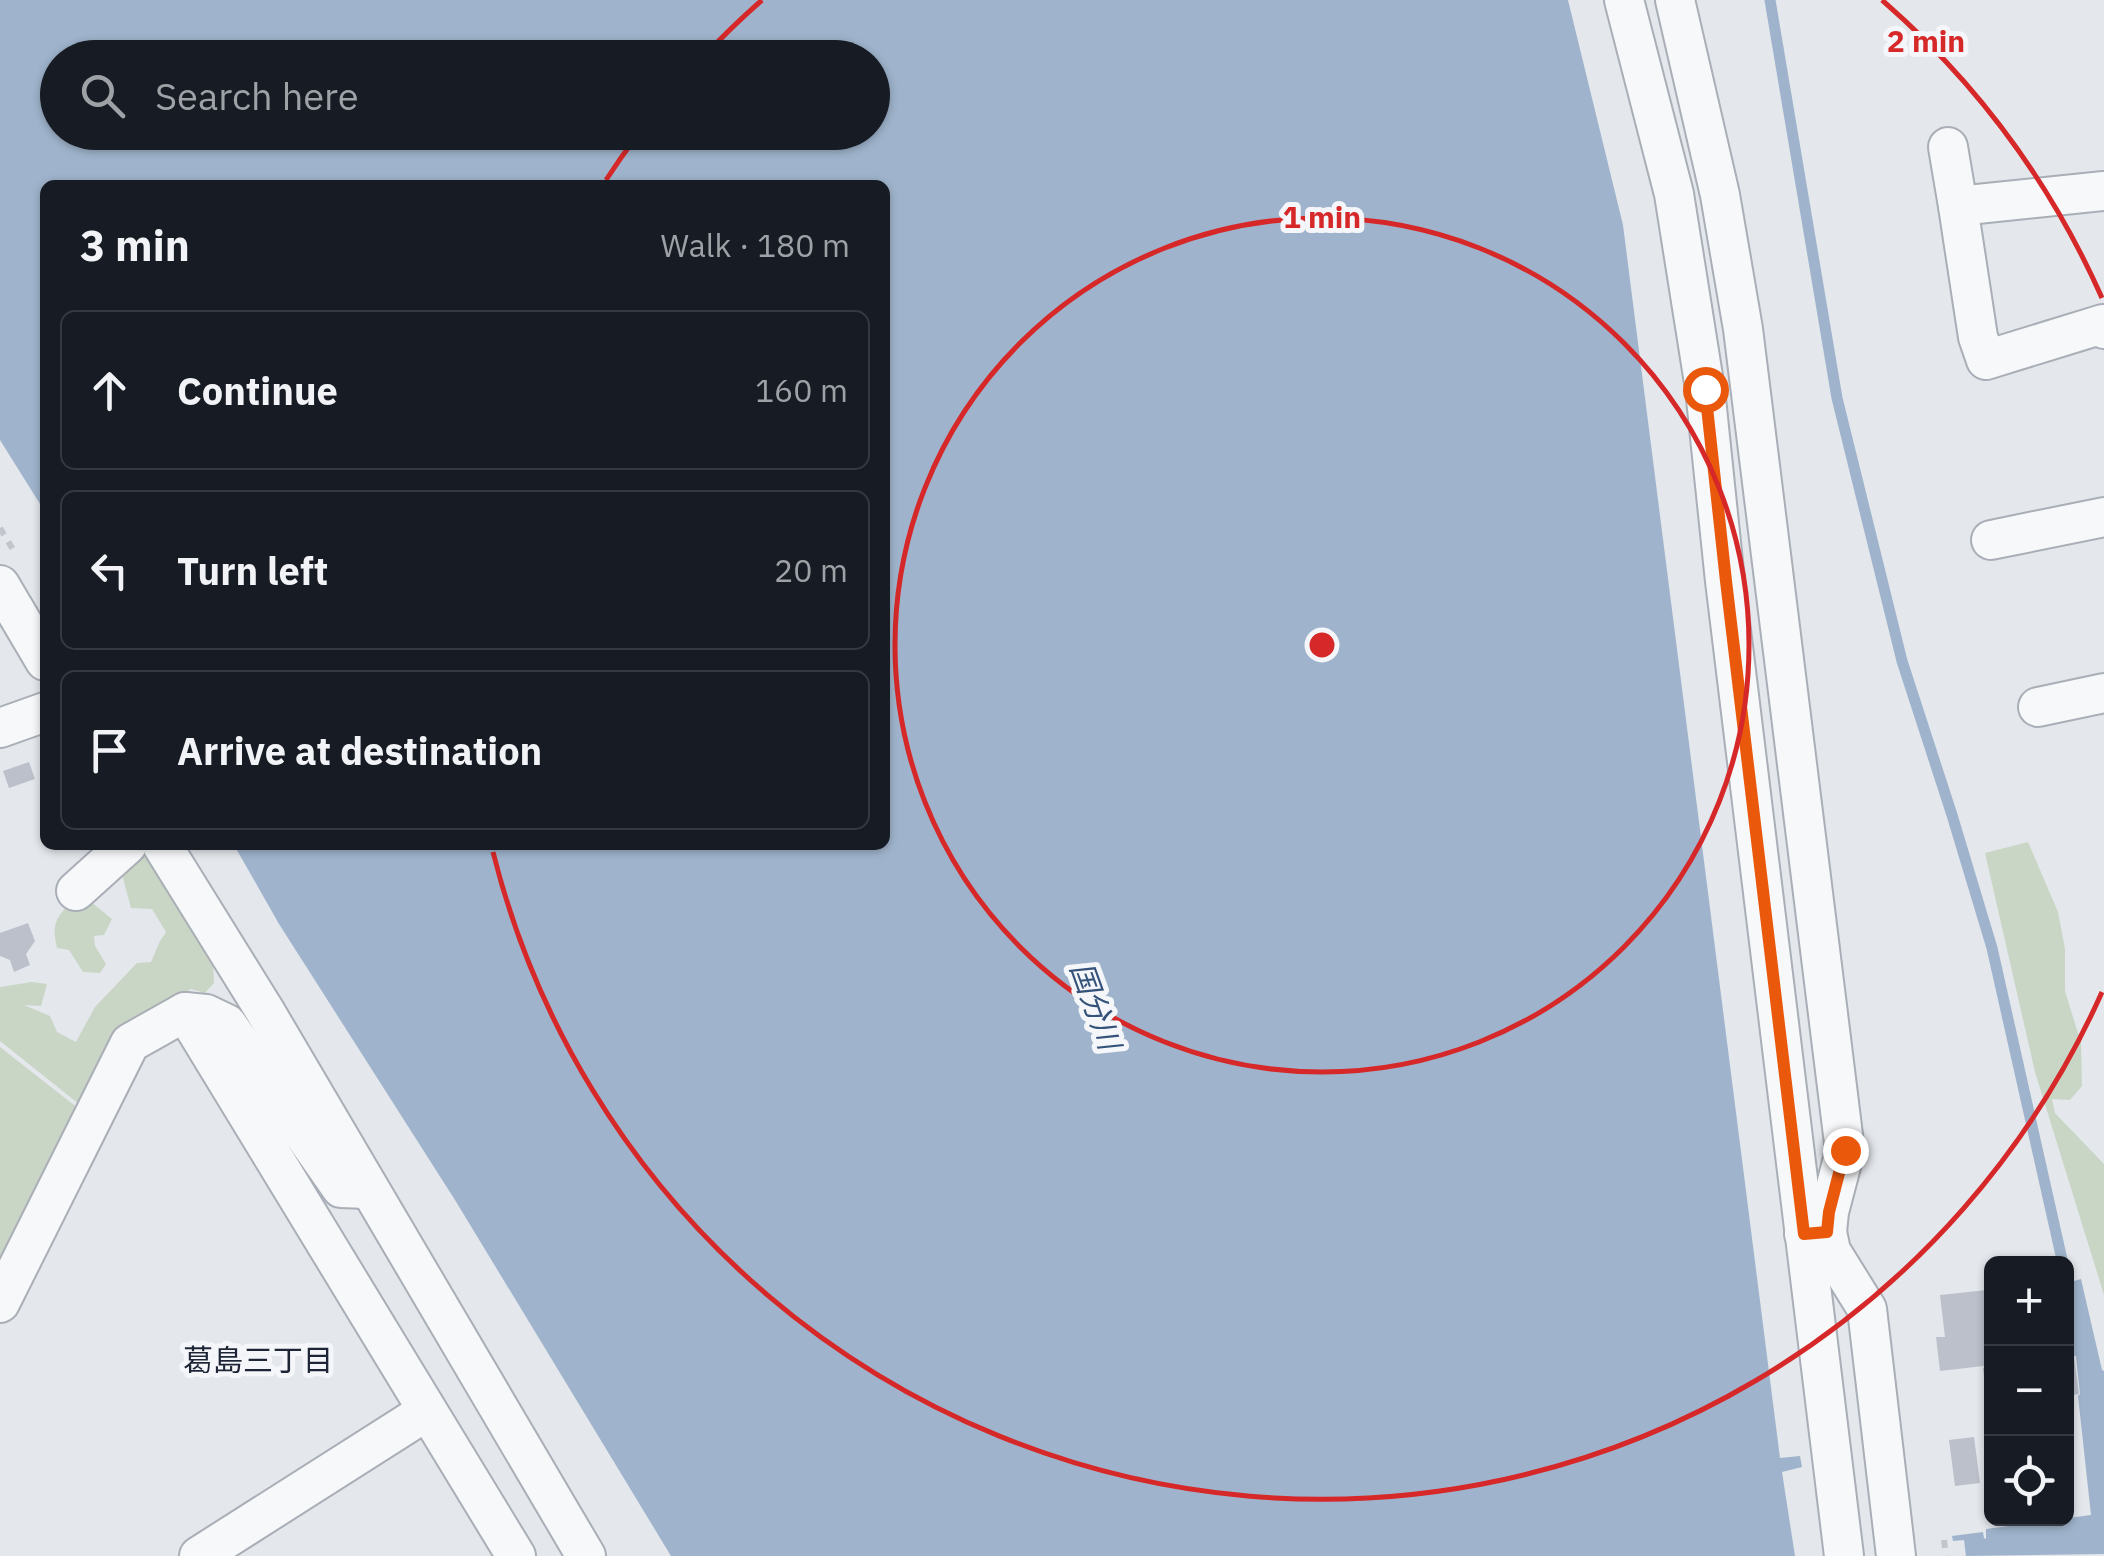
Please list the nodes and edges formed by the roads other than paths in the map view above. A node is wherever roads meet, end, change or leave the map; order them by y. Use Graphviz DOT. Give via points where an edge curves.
graph roads {
  1 [pos="1624,0"];
  2 [pos="1675,0"];
  3 [pos="1948,147"];
  4 [pos="2104,191"];
  5 [pos="1958,206"];
  6 [pos="2104,326"];
  7 [pos="2104,516"];
  8 [pos="1991,540"];
  9 [pos="0,585"];
  10 [pos="40,653"];
  11 [pos="2104,693"];
  12 [pos="2038,707"];
  13 [pos="40,714"];
  14 [pos="0,728"];
  15 [pos="121,850"];
  16 [pos="165,850"];
  17 [pos="76,891"];
  18 [pos="184,1012"];
  19 [pos="370,1189"];
  20 [pos="1815,1233"];
  21 [pos="0,1303"];
  22 [pos="427,1411"];
  23 [pos="200,1556"];
  24 [pos="516,1556"];
  25 [pos="586,1556"];
  26 [pos="1844,1556"];
  27 [pos="1896,1556"];
  1 -- 20 [label="street" via="1674,194 1705,389"];
  2 -- 20 [label="street" via="1743,329 1845,1150 1829,1212"];
  3 -- 5 [label="street"];
  4 -- 5 [label="street"];
  5 -- 6 [label="street" via="1986,360"];
  7 -- 8 [label="street"];
  9 -- 10 [label="street"];
  11 -- 12 [label="street"];
  13 -- 14 [label="street"];
  15 -- 17 [label="street"];
  16 -- 19 [label="street"];
  18 -- 19 [label="street" via="228,1024 340,1188"];
  18 -- 21 [label="street" via="130,1043"];
  18 -- 22 [label="street"];
  19 -- 25 [label="street"];
  20 -- 26 [label="street"];
  20 -- 27 [label="street" via="1868,1309"];
  22 -- 23 [label="street"];
  22 -- 24 [label="street"];
}
